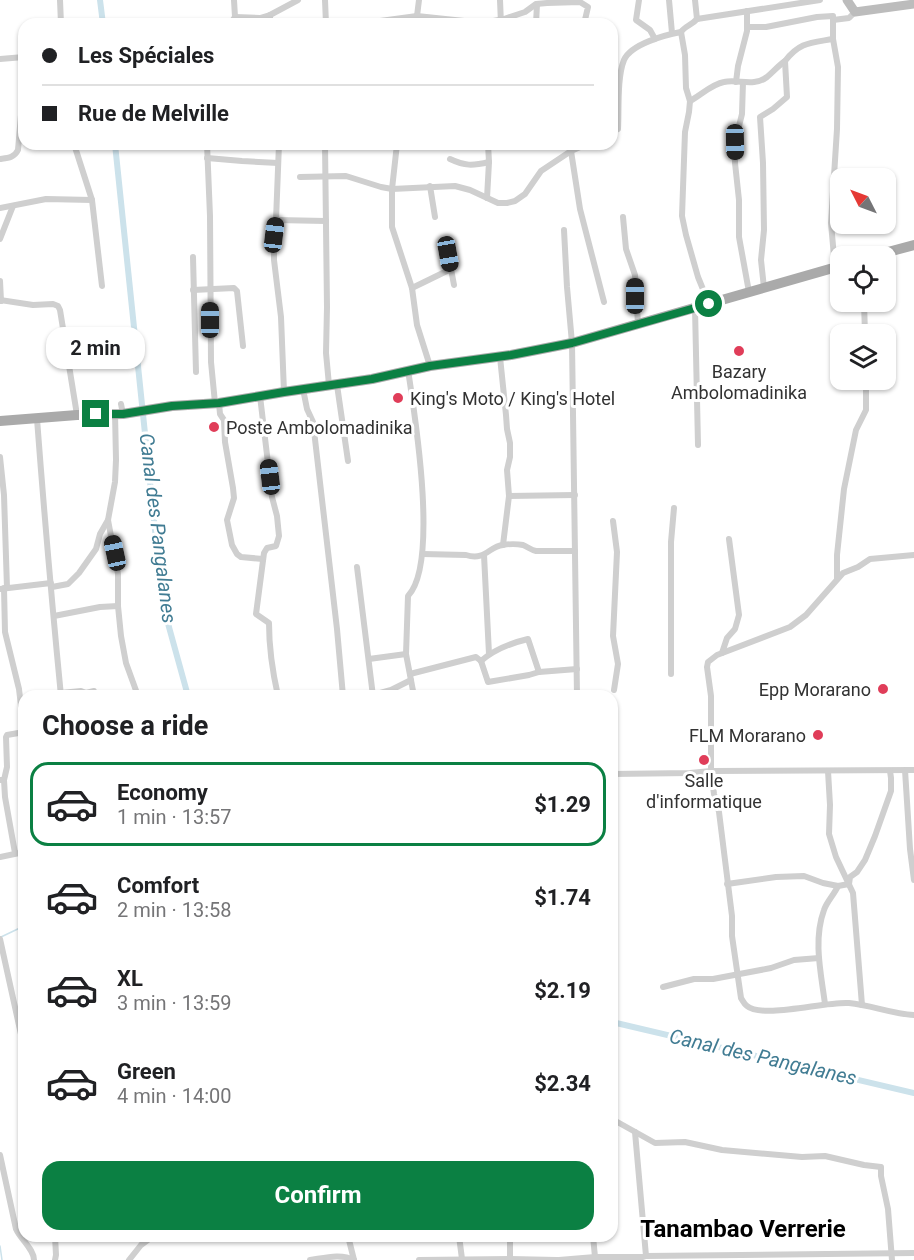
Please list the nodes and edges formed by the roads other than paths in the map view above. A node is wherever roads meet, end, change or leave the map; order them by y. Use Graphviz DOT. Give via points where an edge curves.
graph roads {
  1 [pos="60,0"];
  2 [pos="234,0"];
  3 [pos="298,0"];
  4 [pos="325,0"];
  5 [pos="419,0"];
  6 [pos="500,0"];
  7 [pos="639,0"];
  8 [pos="669,0"];
  9 [pos="695,0"];
  10 [pos="820,0"];
  11 [pos="847,0"];
  12 [pos="580,1"];
  13 [pos="806,1"];
  14 [pos="537,2"];
  15 [pos="894,3"];
  16 [pos="914,4"];
  17 [pos="747,11"];
  18 [pos="855,12"];
  19 [pos="270,15"];
  20 [pos="417,16"];
  21 [pos="235,17"];
  22 [pos="61,18"];
  23 [pos="326,18"];
  24 [pos="402,18"];
  25 [pos="432,18"];
  26 [pos="500,18"];
  27 [pos="510,18"];
  28 [pos="536,18"];
  29 [pos="585,18"];
  30 [pos="698,19"];
  31 [pos="833,20"];
  32 [pos="748,27"];
  33 [pos="681,32"];
  34 [pos="672,33"];
  35 [pos="655,39"];
  36 [pos="832,39"];
  37 [pos="18,58"];
  38 [pos="0,59"];
  39 [pos="785,61"];
  40 [pos="740,82"];
  41 [pos="690,101"];
  42 [pos="618,129"];
  43 [pos="18,150"];
  44 [pos="76,150"];
  45 [pos="207,150"];
  46 [pos="279,150"];
  47 [pos="325,150"];
  48 [pos="396,150"];
  49 [pos="488,150"];
  50 [pos="571,151"];
  51 [pos="207,158"];
  52 [pos="0,159"];
  53 [pos="450,159"];
  54 [pos="489,162"];
  55 [pos="278,163"];
  56 [pos="300,177"];
  57 [pos="325,178"];
  58 [pos="430,186"];
  59 [pos="392,189"];
  60 [pos="487,198"];
  61 [pos="92,200"];
  62 [pos="13,206"];
  63 [pos="0,208"];
  64 [pos="435,217"];
  65 [pos="623,217"];
  66 [pos="276,220"];
  67 [pos="326,221"];
  68 [pos="564,230"];
  69 [pos="0,239"];
  70 [pos="914,244"];
  71 [pos="835,246"];
  72 [pos="896,249"];
  73 [pos="448,254"];
  74 [pos="193,256"];
  75 [pos="451,269"];
  76 [pos="830,269"];
  77 [pos="0,281"];
  78 [pos="454,285"];
  79 [pos="102,286"];
  80 [pos="412,288"];
  81 [pos="764,288"];
  82 [pos="193,290"];
  83 [pos="210,290"];
  84 [pos="749,292"];
  85 [pos="1,301"];
  86 [pos="604,302"];
  87 [pos="709,304"];
  88 [pos="695,308"];
  89 [pos="638,324"];
  90 [pos="572,343"];
  91 [pos="243,346"];
  92 [pos="500,357"];
  93 [pos="430,366"];
  94 [pos="408,370"];
  95 [pos="196,372"];
  96 [pos="333,385"];
  97 [pos="303,389"];
  98 [pos="866,390"];
  99 [pos="284,392"];
  100 [pos="260,396"];
  101 [pos="217,403"];
  102 [pos="120,410"];
  103 [pos="77,415"];
  104 [pos="37,419"];
  105 [pos="0,421"];
  106 [pos="698,445"];
  107 [pos="0,457"];
  108 [pos="348,461"];
  109 [pos="575,495"];
  110 [pos="509,496"];
  111 [pos="674,508"];
  112 [pos="108,520"];
  113 [pos="613,521"];
  114 [pos="729,539"];
  115 [pos="503,545"];
  116 [pos="575,551"];
  117 [pos="423,554"];
  118 [pos="484,555"];
  119 [pos="914,555"];
  120 [pos="263,559"];
  121 [pos="357,567"];
  122 [pos="837,580"];
  123 [pos="51,585"];
  124 [pos="4,588"];
  125 [pos="118,606"];
  126 [pos="54,616"];
  127 [pos="722,653"];
  128 [pos="406,654"];
  129 [pos="489,654"];
  130 [pos="369,659"];
  131 [pos="481,661"];
  132 [pos="577,669"];
  133 [pos="539,672"];
  134 [pos="671,674"];
  135 [pos="410,677"];
  136 [pos="19,690"];
  137 [pos="61,690"];
  138 [pos="136,690"];
  139 [pos="277,690"];
  140 [pos="342,690"];
  141 [pos="372,690"];
  142 [pos="391,690"];
  143 [pos="413,690"];
  144 [pos="577,690"];
  145 [pos="614,690"];
  146 [pos="18,733"];
  147 [pos="905,770"];
  148 [pos="914,770"];
  149 [pos="711,771"];
  150 [pos="828,771"];
  151 [pos="890,771"];
  152 [pos="618,774"];
  153 [pos="2,780"];
  154 [pos="15,853"];
  155 [pos="18,853"];
  156 [pos="0,857"];
  157 [pos="914,880"];
  158 [pos="727,884"];
  159 [pos="849,885"];
  160 [pos="838,886"];
  161 [pos="0,939"];
  162 [pos="819,958"];
  163 [pos="737,975"];
  164 [pos="663,987"];
  165 [pos="825,1004"];
  166 [pos="862,1005"];
  167 [pos="914,1015"];
  168 [pos="18,1021"];
  169 [pos="618,1123"];
  170 [pos="634,1132"];
  171 [pos="0,1155"];
  172 [pos="18,1234"];
  173 [pos="24,1242"];
  174 [pos="55,1242"];
  175 [pos="140,1242"];
  176 [pos="145,1242"];
  177 [pos="350,1242"];
  178 [pos="460,1242"];
  179 [pos="510,1242"];
  180 [pos="594,1242"];
  181 [pos="141,1245"];
  182 [pos="914,1253"];
  183 [pos="595,1257"];
  184 [pos="644,1257"];
  185 [pos="892,1257"];
  186 [pos="462,1259"];
  187 [pos="487,1259"];
  188 [pos="510,1259"];
  189 [pos="34,1260"];
  190 [pos="55,1260"];
  191 [pos="129,1260"];
  192 [pos="310,1260"];
  193 [pos="354,1260"];
  194 [pos="419,1260"];
  195 [pos="558,1260"];
  1 -- 22 [label="street"];
  2 -- 21 [label="street"];
  3 -- 19 [label="street"];
  4 -- 23 [label="street"];
  5 -- 20 [label="street"];
  6 -- 26 [label="street"];
  7 -- 35 [label="street" via="636,20"];
  8 -- 34 [label="street"];
  9 -- 30 [label="street"];
  10 -- 13 [label="street"];
  11 -- 18 [label="street"];
  12 -- 14 [label="street"];
  12 -- 29 [label="street" via="588,6"];
  13 -- 17 [label="street"];
  14 -- 27 [label="street"];
  14 -- 28 [label="street"];
  15 -- 16 [label="street"];
  15 -- 18 [label="street"];
  17 -- 30 [label="street"];
  17 -- 32 [label="street"];
  18 -- 31 [label="street" via="849,18"];
  19 -- 21 [label="street"];
  20 -- 24 [label="street"];
  20 -- 25 [label="street"];
  30 -- 33 [label="street"];
  31 -- 32 [label="street" via="833,16 817,17"];
  31 -- 36 [label="street"];
  32 -- 40 [label="street" via="738,66"];
  33 -- 34 [label="street"];
  33 -- 41 [label="street"];
  34 -- 35 [label="street"];
  35 -- 42 [label="street" via="624,58"];
  36 -- 39 [label="street" via="803,45"];
  36 -- 71 [label="street" via="838,67 831,223"];
  37 -- 38 [label="street"];
  39 -- 40 [label="street" via="766,78"];
  39 -- 81 [label="street" via="787,97 760,117"];
  40 -- 41 [label="street" via="725,81"];
  40 -- 84 [label="street" via="742,114 735,162 739,237"];
  41 -- 87 [label="street" via="682,216"];
  43 -- 52 [label="street" via="15,155"];
  44 -- 61 [label="street"];
  45 -- 51 [label="street"];
  46 -- 55 [label="street"];
  47 -- 57 [label="street"];
  48 -- 59 [label="street"];
  49 -- 54 [label="street"];
  50 -- 60 [label="street" via="541,171 515,201 498,203"];
  50 -- 86 [label="street" via="580,209"];
  51 -- 55 [label="street"];
  51 -- 83 [label="street"];
  53 -- 54 [label="street" via="473,166"];
  54 -- 60 [label="street"];
  55 -- 66 [label="street"];
  56 -- 57 [label="street"];
  57 -- 59 [label="street" via="346,176"];
  57 -- 67 [label="street"];
  58 -- 59 [label="street"];
  58 -- 60 [label="street" via="456,186"];
  58 -- 64 [label="street"];
  59 -- 80 [label="street" via="392,226"];
  61 -- 62 [label="street" via="46,199"];
  61 -- 79 [label="street"];
  62 -- 63 [label="street"];
  62 -- 69 [label="street"];
  65 -- 89 [label="street" via="626,249 635,275"];
  66 -- 67 [label="street"];
  66 -- 99 [label="street" via="274,260"];
  67 -- 96 [label="street" via="326,353"];
  68 -- 90 [label="street"];
  70 -- 72 [label="main road"];
  73 -- 75 [label="street"];
  74 -- 82 [label="street"];
  75 -- 78 [label="street"];
  75 -- 80 [label="street"];
  76 -- 81 [label="main road"];
  77 -- 85 [label="street"];
  80 -- 93 [label="street" via="417,325"];
  81 -- 84 [label="main road"];
  82 -- 83 [label="street"];
  82 -- 95 [label="street"];
  83 -- 91 [label="street" via="237,291"];
  83 -- 101 [label="street" via="211,362"];
  84 -- 87 [label="main road"];
  85 -- 103 [label="street" via="58,306"];
  87 -- 88 [label="main road"];
  88 -- 89 [label="main road"];
  88 -- 106 [label="street"];
  89 -- 90 [label="main road"];
  90 -- 92 [label="main road"];
  90 -- 109 [label="street"];
  92 -- 93 [label="main road"];
  92 -- 110 [label="street" via="510,443"];
  93 -- 94 [label="main road"];
  94 -- 96 [label="main road"];
  94 -- 117 [label="street" via="421,463"];
  96 -- 97 [label="main road"];
  96 -- 108 [label="street"];
  97 -- 99 [label="main road"];
  97 -- 140 [label="street" via="313,423"];
  98 -- 122 [label="street" via="866,410 856,430 844,489"];
  99 -- 100 [label="main road"];
  100 -- 101 [label="main road"];
  100 -- 120 [label="street" via="279,536 276,546 265,550"];
  101 -- 102 [label="main road"];
  101 -- 120 [label="street" via="224,420 233,488 227,520 232,545 242,557"];
  102 -- 103 [label="main road"];
  102 -- 112 [label="street"];
  103 -- 104 [label="main road"];
  104 -- 105 [label="main road"];
  104 -- 123 [label="street"];
  107 -- 124 [label="street"];
  109 -- 110 [label="street"];
  109 -- 116 [label="street"];
  110 -- 115 [label="street"];
  111 -- 134 [label="street"];
  112 -- 123 [label="street" via="96,549 79,573 68,584"];
  112 -- 125 [label="street" via="118,574"];
  113 -- 145 [label="street" via="617,552 613,636 618,664"];
  114 -- 127 [label="street" via="739,615"];
  115 -- 116 [label="street" via="524,545 536,551"];
  115 -- 118 [label="street"];
  116 -- 132 [label="street"];
  117 -- 118 [label="street"];
  117 -- 128 [label="street" via="414,590 408,596"];
  118 -- 129 [label="street"];
  119 -- 122 [label="street" via="870,559"];
  120 -- 139 [label="street" via="256,614 269,623"];
  121 -- 130 [label="street"];
  122 -- 127 [label="street" via="790,627"];
  123 -- 124 [label="street"];
  123 -- 126 [label="street"];
  124 -- 136 [label="street" via="5,632"];
  125 -- 126 [label="street"];
  125 -- 138 [label="street" via="126,663"];
  126 -- 137 [label="street"];
  127 -- 149 [label="street" via="706,667 711,696"];
  128 -- 130 [label="street"];
  128 -- 135 [label="street"];
  129 -- 131 [label="street"];
  129 -- 133 [label="street" via="528,639"];
  130 -- 141 [label="street"];
  131 -- 133 [label="street" via="488,682"];
  131 -- 135 [label="street" via="476,657"];
  132 -- 133 [label="street"];
  132 -- 144 [label="street"];
  135 -- 142 [label="street"];
  135 -- 143 [label="street"];
  146 -- 153 [label="street" via="6,737 7,767"];
  147 -- 148 [label="street"];
  147 -- 151 [label="street"];
  147 -- 157 [label="street"];
  149 -- 150 [label="street"];
  149 -- 152 [label="street"];
  149 -- 158 [label="street"];
  150 -- 151 [label="street"];
  150 -- 159 [label="street" via="829,834"];
  151 -- 159 [label="street" via="891,791 875,836 866,860 849,877"];
  153 -- 154 [label="street"];
  154 -- 155 [label="street"];
  154 -- 156 [label="street"];
  158 -- 160 [label="street" via="804,876"];
  158 -- 163 [label="street"];
  159 -- 160 [label="street"];
  159 -- 166 [label="street" via="854,901"];
  160 -- 162 [label="street" via="819,925"];
  161 -- 168 [label="street"];
  162 -- 163 [label="street" via="794,960"];
  162 -- 165 [label="street"];
  163 -- 164 [label="street"];
  163 -- 165 [label="street" via="741,998 757,1010"];
  165 -- 166 [label="street"];
  166 -- 167 [label="street"];
  169 -- 170 [label="street"];
  170 -- 184 [label="street"];
  170 -- 185 [label="street" via="655,1143 685,1142 722,1150 825,1156 881,1167"];
  171 -- 172 [label="street"];
  173 -- 189 [label="street"];
  174 -- 190 [label="street"];
  175 -- 181 [label="street"];
  176 -- 181 [label="street"];
  177 -- 193 [label="street"];
  178 -- 186 [label="street"];
  179 -- 188 [label="street"];
  180 -- 183 [label="street"];
  181 -- 191 [label="street"];
  182 -- 185 [label="street"];
  183 -- 184 [label="street"];
  183 -- 195 [label="street"];
  184 -- 185 [label="street"];
  186 -- 187 [label="street"];
  186 -- 194 [label="street"];
  187 -- 188 [label="street"];
  188 -- 195 [label="street"];
  192 -- 193 [label="street"];
}
